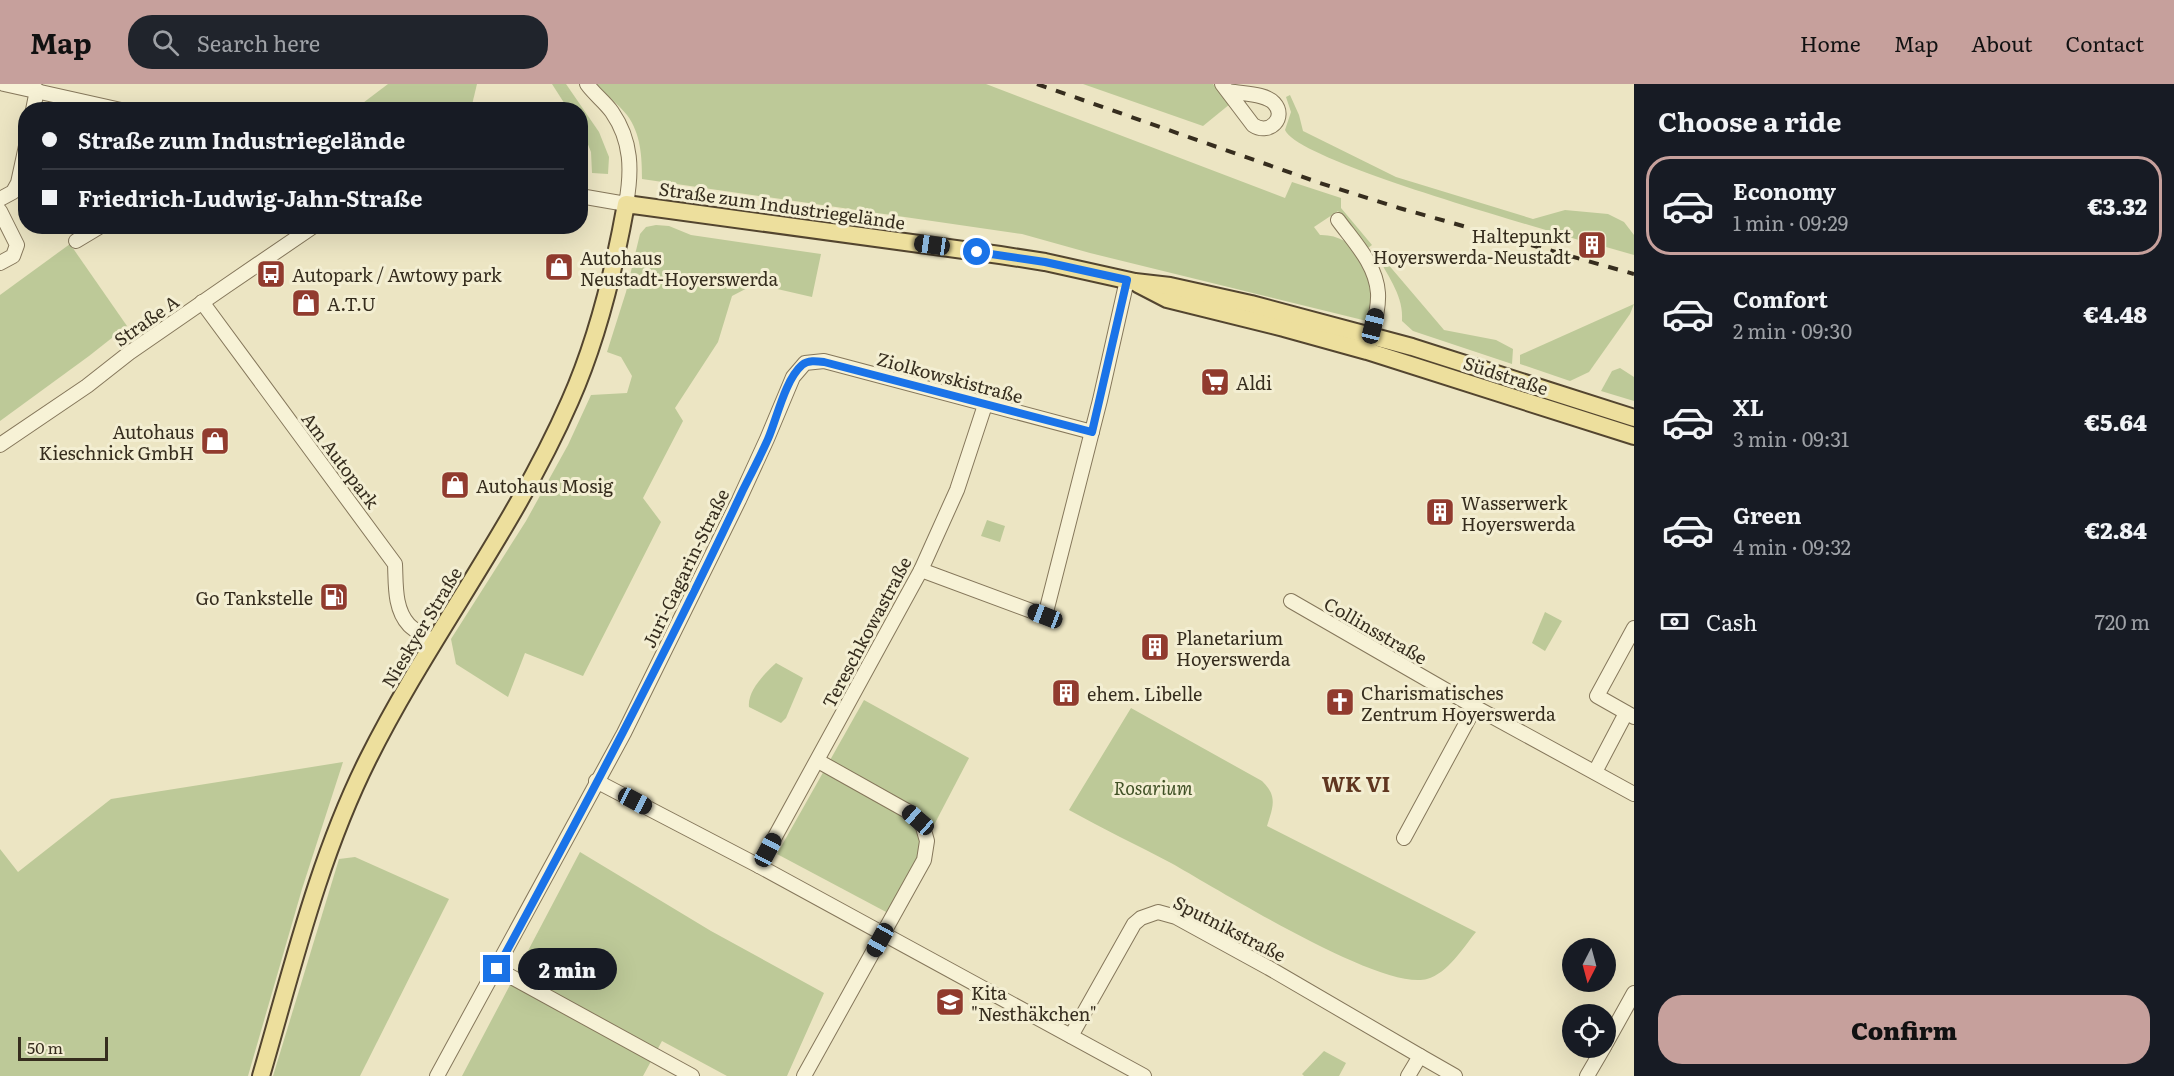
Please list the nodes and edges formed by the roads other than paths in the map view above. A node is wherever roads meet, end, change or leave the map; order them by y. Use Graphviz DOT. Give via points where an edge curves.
graph roads {
  1 [pos="4,84"];
  2 [pos="587,84"];
  3 [pos="37,90"];
  4 [pos="35,102"];
  5 [pos="87,102"];
  6 [pos="18,183"];
  7 [pos="588,197"];
  8 [pos="0,199"];
  9 [pos="626,204"];
  10 [pos="0,212"];
  11 [pos="1338,220"];
  12 [pos="88,234"];
  13 [pos="302,234"];
  14 [pos="76,241"];
  15 [pos="0,263"];
  16 [pos="1131,281"];
  17 [pos="202,302"];
  18 [pos="1369,344"];
  19 [pos="800,367"];
  20 [pos="985,405"];
  21 [pos="1634,418"];
  22 [pos="1092,432"];
  23 [pos="1634,436"];
  24 [pos="0,445"];
  25 [pos="921,570"];
  26 [pos="1291,601"];
  27 [pos="1634,628"];
  28 [pos="433,642"];
  29 [pos="1475,708"];
  30 [pos="1630,715"];
  31 [pos="818,761"];
  32 [pos="1595,772"];
  33 [pos="596,781"];
  34 [pos="1634,794"];
  35 [pos="1404,838"];
  36 [pos="759,866"];
  37 [pos="884,933"];
  38 [pos="497,969"];
  39 [pos="1634,993"];
  40 [pos="1616,1025"];
  41 [pos="1071,1036"];
  42 [pos="1420,1056"];
  43 [pos="1597,1058"];
  44 [pos="667,1070"];
  45 [pos="261,1076"];
  46 [pos="437,1076"];
  47 [pos="692,1076"];
  48 [pos="804,1076"];
  49 [pos="1144,1076"];
  50 [pos="1408,1076"];
  51 [pos="1455,1076"];
  52 [pos="1587,1076"];
  1 -- 3 [label="street"];
  2 -- 9 [label="street" via="612,112 626,139 630,158"];
  3 -- 4 [label="street"];
  3 -- 5 [label="street"];
  6 -- 8 [label="street" via="13,192"];
  7 -- 9 [label="street"];
  9 -- 16 [label="main road, Straße zum Industriegelände" via="1000,255"];
  9 -- 28 [label="main road, Nieskyer Straße" via="604,307 571,400 524,493"];
  10 -- 15 [label="street" via="17,245 13,256"];
  11 -- 18 [label="street" via="1374,275 1378,293"];
  12 -- 14 [label="street"];
  13 -- 17 [label="street, Straße A"];
  16 -- 18 [label="main road, Straße zum Industriegelände" via="1167,299"];
  16 -- 22 [label="street"];
  17 -- 24 [label="street, Straße A"];
  17 -- 28 [label="street, Am Autopark" via="395,564 396,592 403,616"];
  18 -- 21 [label="main road, Südstraße" via="1412,347"];
  18 -- 23 [label="main road, Südstraße"];
  19 -- 20 [label="street, Ziolkowskistraße" via="812,361 824,362"];
  19 -- 33 [label="street, Juri-Gagarin-Straße" via="735,508 624,733"];
  20 -- 22 [label="street, Ziolkowskistraße"];
  20 -- 25 [label="street, Tereschkowastraße" via="957,490"];
  22 -- 25 [label="street" via="1045,616"];
  25 -- 31 [label="street, Tereschkowastraße"];
  26 -- 29 [label="street, Collinsstraße"];
  27 -- 30 [label="street" via="1597,696"];
  28 -- 45 [label="main road, Nieskyer Straße" via="344,809 315,891"];
  29 -- 32 [label="street, Collinsstraße"];
  29 -- 35 [label="street"];
  30 -- 32 [label="street"];
  31 -- 36 [label="street, Tereschkowastraße"];
  31 -- 37 [label="street" via="909,812 923,827 926,854"];
  32 -- 34 [label="street, Collinsstraße"];
  33 -- 36 [label="street"];
  33 -- 38 [label="street, Juri-Gagarin-Straße"];
  36 -- 37 [label="street"];
  37 -- 41 [label="street"];
  37 -- 48 [label="street"];
  38 -- 44 [label="street"];
  38 -- 46 [label="street, Juri-Gagarin-Straße"];
  39 -- 40 [label="street"];
  41 -- 42 [label="street, Sputnikstraße" via="1134,924 1158,912 1176,917 1251,958"];
  41 -- 49 [label="street"];
  42 -- 50 [label="street"];
  42 -- 51 [label="street, Sputnikstraße"];
  43 -- 52 [label="street"];
  44 -- 47 [label="street"];
}
